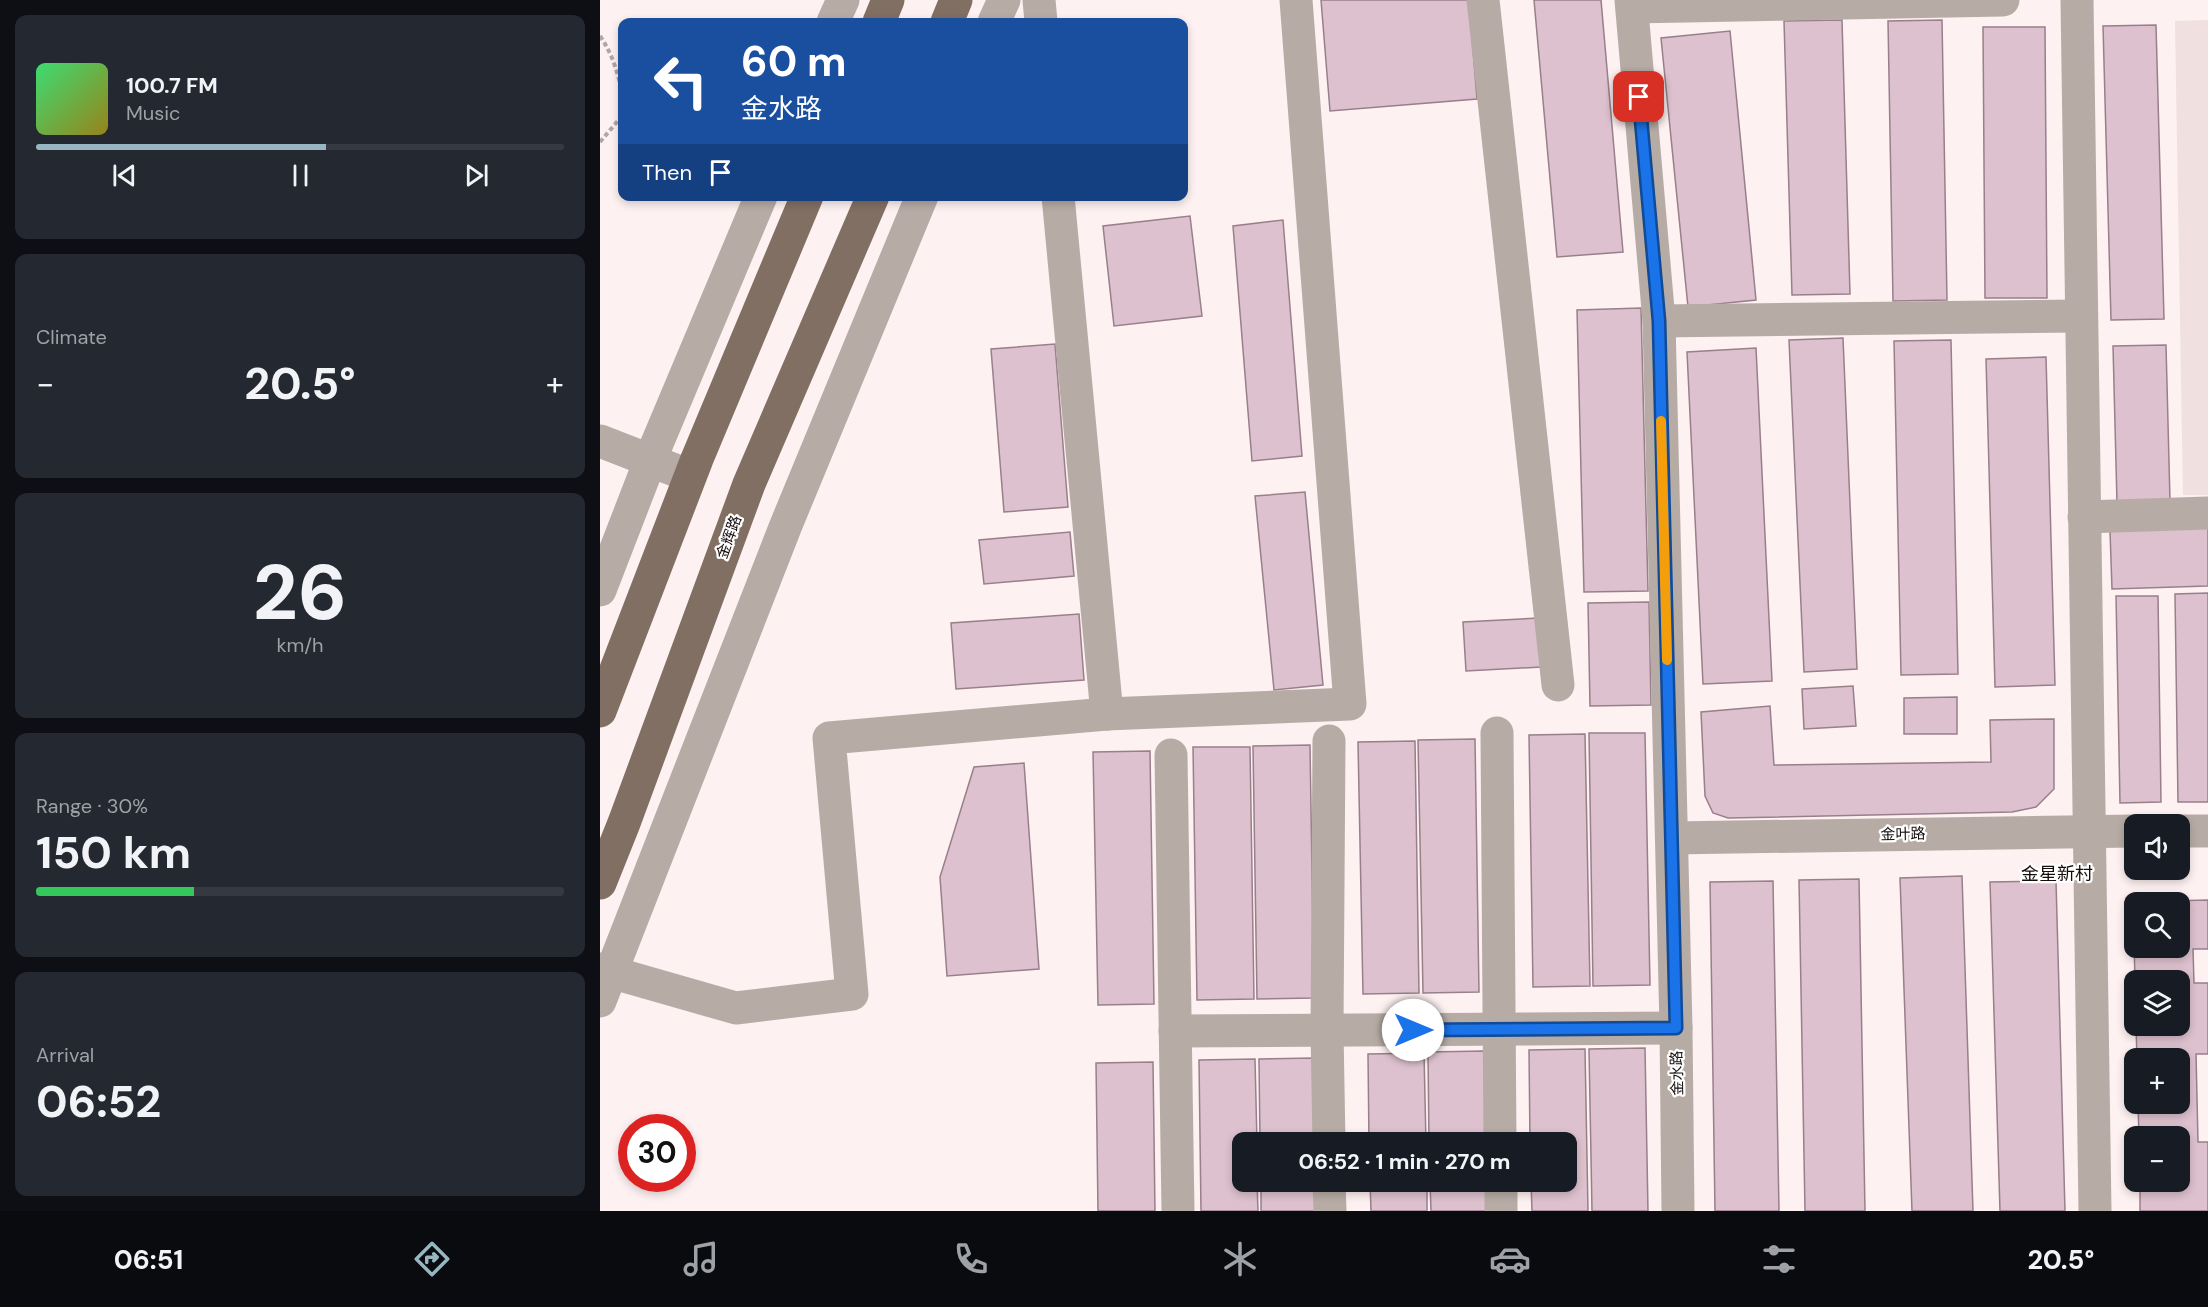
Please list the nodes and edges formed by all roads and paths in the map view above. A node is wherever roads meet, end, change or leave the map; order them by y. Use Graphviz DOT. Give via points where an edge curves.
graph roads {
  1 [pos="843,0"];
  2 [pos="888,0"];
  3 [pos="957,0"];
  4 [pos="1004,0"];
  5 [pos="1039,0"];
  6 [pos="1296,0"];
  7 [pos="1483,0"];
  8 [pos="2003,0"];
  9 [pos="2077,0"];
  10 [pos="1631,3"];
  11 [pos="835,18"];
  12 [pos="881,18"];
  13 [pos="949,18"];
  14 [pos="996,18"];
  15 [pos="1041,18"];
  16 [pos="600,36"];
  17 [pos="618,74"];
  18 [pos="618,121"];
  19 [pos="600,142"];
  20 [pos="759,201"];
  21 [pos="805,201"];
  22 [pos="871,201"];
  23 [pos="920,201"];
  24 [pos="1058,201"];
  25 [pos="2081,316"];
  26 [pos="1659,321"];
  27 [pos="600,441"];
  28 [pos="650,462"];
  29 [pos="690,476"];
  30 [pos="2208,513"];
  31 [pos="2084,517"];
  32 [pos="600,590"];
  33 [pos="1558,685"];
  34 [pos="600,711"];
  35 [pos="1107,714"];
  36 [pos="1497,733"];
  37 [pos="1329,741"];
  38 [pos="1171,755"];
  39 [pos="2089,830"];
  40 [pos="2124,831"];
  41 [pos="2190,831"];
  42 [pos="2208,831"];
  43 [pos="1672,838"];
  44 [pos="600,883"];
  45 [pos="604,981"];
  46 [pos="1676,1028"];
  47 [pos="1327,1030"];
  48 [pos="1498,1030"];
  49 [pos="1175,1031"];
  50 [pos="1329,1132"];
  51 [pos="1500,1132"];
  52 [pos="1329,1192"];
  53 [pos="1501,1192"];
  54 [pos="1178,1211"];
  55 [pos="1330,1211"];
  56 [pos="1501,1211"];
  57 [pos="1678,1211"];
  58 [pos="2095,1211"];
  1 -- 11 [label="street"];
  2 -- 12 [label="main road"];
  3 -- 13 [label="main road"];
  4 -- 14 [label="street"];
  5 -- 15 [label="street"];
  6 -- 35 [label="street" via="1350,704"];
  7 -- 33 [label="street"];
  8 -- 10 [label="street"];
  9 -- 25 [label="street"];
  10 -- 26 [label="street, 金水路"];
  16 -- 17 [label="path"];
  18 -- 19 [label="path"];
  20 -- 28 [label="street"];
  21 -- 29 [label="main road"];
  22 -- 44 [label="main road, 金辉路" via="749,484"];
  23 -- 45 [label="street"];
  24 -- 35 [label="street"];
  25 -- 26 [label="street"];
  25 -- 31 [label="street"];
  26 -- 43 [label="street, 金水路"];
  27 -- 28 [label="street"];
  28 -- 29 [label="street"];
  28 -- 32 [label="street"];
  29 -- 34 [label="main road"];
  30 -- 31 [label="street"];
  31 -- 39 [label="street"];
  35 -- 45 [label="street" via="829,738 852,994 736,1008"];
  36 -- 48 [label="street"];
  37 -- 47 [label="street"];
  38 -- 49 [label="street"];
  39 -- 40 [label="street, 金叶路"];
  39 -- 43 [label="street, 金叶路"];
  39 -- 58 [label="street"];
  41 -- 42 [label="street"];
  43 -- 46 [label="street, 金水路"];
  46 -- 48 [label="street"];
  46 -- 57 [label="street, 金水路"];
  47 -- 48 [label="street"];
  47 -- 49 [label="street"];
  47 -- 50 [label="street"];
  48 -- 51 [label="street"];
  49 -- 54 [label="street"];
  52 -- 55 [label="street"];
  53 -- 56 [label="street"];
}
